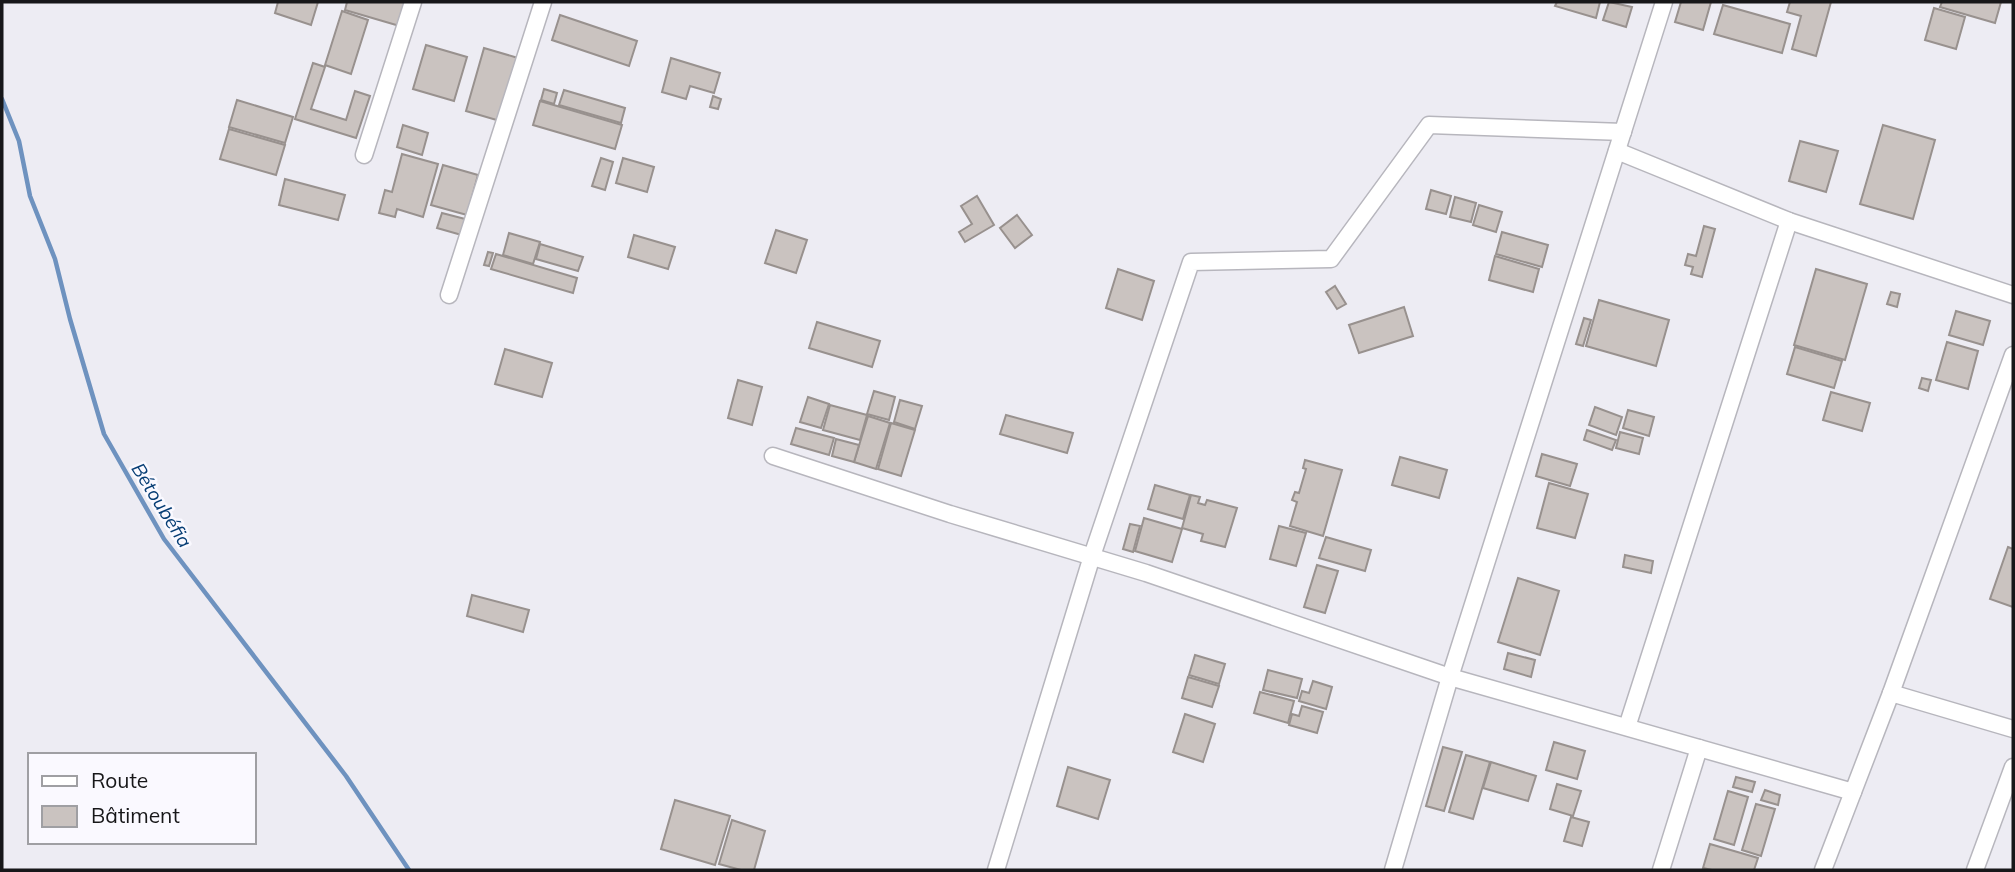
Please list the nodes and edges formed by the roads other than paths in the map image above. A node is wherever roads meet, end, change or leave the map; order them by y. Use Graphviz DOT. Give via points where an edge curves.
graph roads {
  1 [pos="412,2"];
  2 [pos="543,2"];
  3 [pos="1664,2"];
  4 [pos="1623,132"];
  5 [pos="1617,151"];
  6 [pos="364,155"];
  7 [pos="1790,221"];
  8 [pos="449,295"];
  9 [pos="2013,295"];
  10 [pos="2013,355"];
  11 [pos="773,456"];
  12 [pos="1092,556"];
  13 [pos="1450,677"];
  14 [pos="1891,694"];
  15 [pos="1627,727"];
  16 [pos="2013,729"];
  17 [pos="1699,748"];
  18 [pos="2013,767"];
  19 [pos="1853,792"];
  20 [pos="996,870"];
  21 [pos="1393,870"];
  22 [pos="1661,870"];
  23 [pos="1824,870"];
  24 [pos="1975,870"];
  1 -- 6 [label="street"];
  2 -- 8 [label="street"];
  3 -- 4 [label="street"];
  4 -- 5 [label="street"];
  4 -- 12 [label="street" via="1429,125 1331,259 1191,262"];
  5 -- 7 [label="street"];
  5 -- 13 [label="street"];
  7 -- 9 [label="street"];
  7 -- 15 [label="street"];
  10 -- 14 [label="street"];
  11 -- 12 [label="street"];
  12 -- 13 [label="street"];
  12 -- 20 [label="street"];
  13 -- 15 [label="street"];
  13 -- 21 [label="street"];
  14 -- 16 [label="street"];
  14 -- 19 [label="street"];
  15 -- 17 [label="street"];
  17 -- 19 [label="street"];
  17 -- 22 [label="street"];
  18 -- 24 [label="street"];
  19 -- 23 [label="street"];
}
